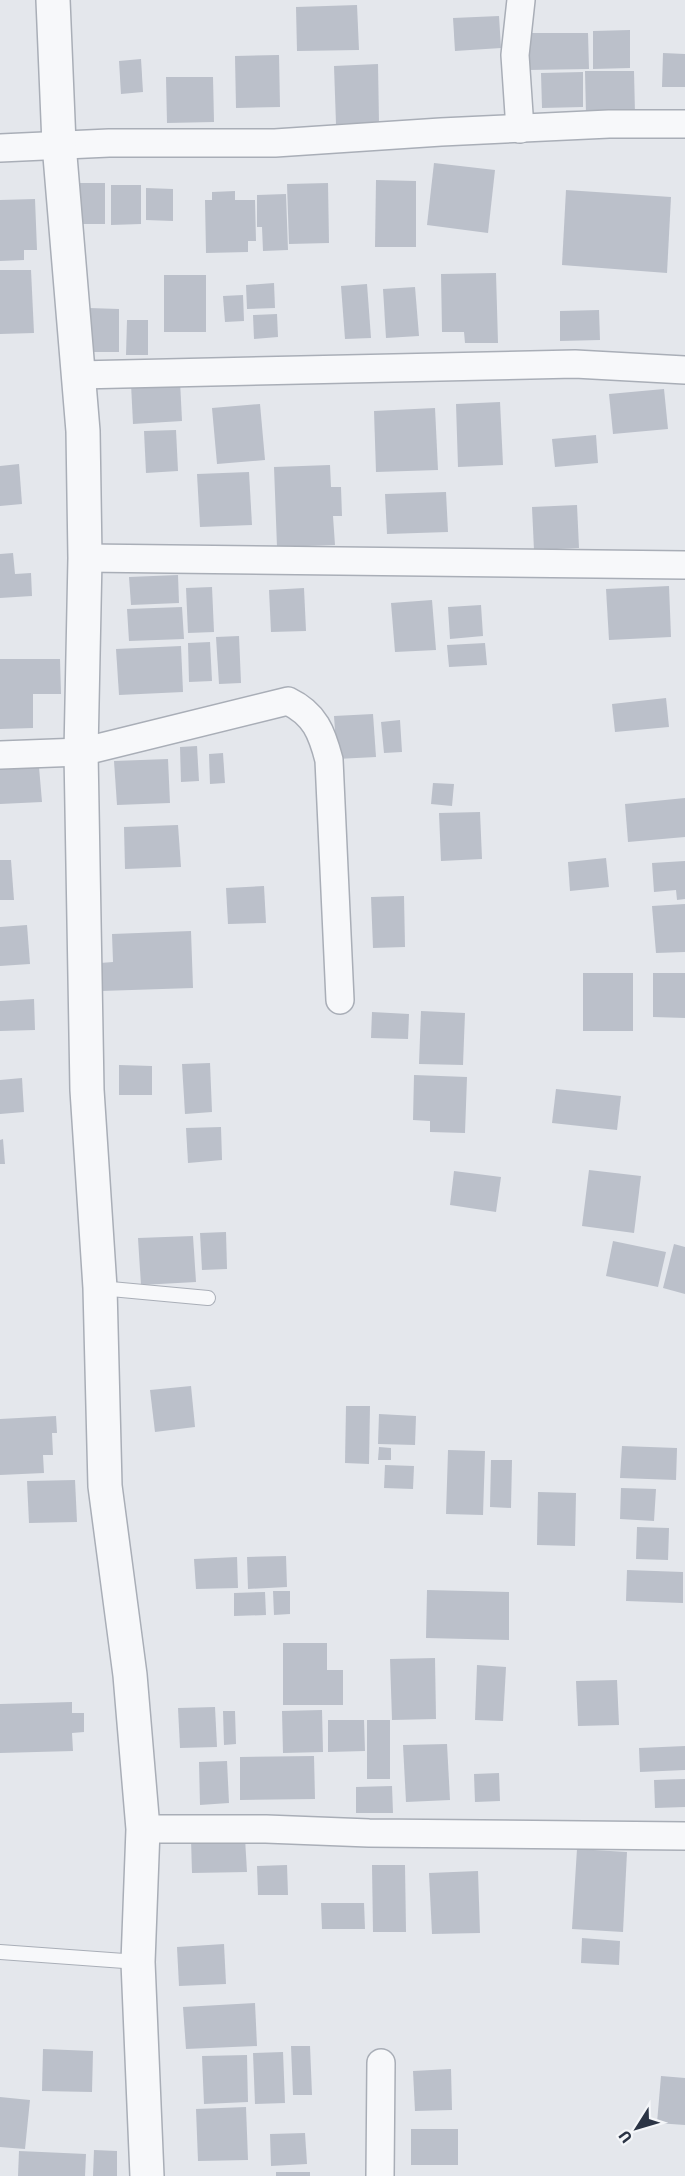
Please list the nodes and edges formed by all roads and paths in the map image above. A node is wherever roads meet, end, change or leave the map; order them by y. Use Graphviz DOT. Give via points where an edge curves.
graph roads {
  1 [pos="53,0"];
  2 [pos="521,0"];
  3 [pos="685,124"];
  4 [pos="520,129"];
  5 [pos="59,144"];
  6 [pos="0,148"];
  7 [pos="685,370"];
  8 [pos="78,375"];
  9 [pos="85,558"];
  10 [pos="685,565"];
  11 [pos="81,752"];
  12 [pos="0,755"];
  13 [pos="340,1000"];
  14 [pos="100,1288"];
  15 [pos="208,1298"];
  16 [pos="143,1829"];
  17 [pos="685,1836"];
  18 [pos="0,1952"];
  19 [pos="138,1962"];
  20 [pos="381,2063"];
  21 [pos="147,2176"];
  22 [pos="380,2176"];
  1 -- 5 [label="street"];
  2 -- 4 [label="street" via="515,55"];
  3 -- 4 [label="street"];
  4 -- 5 [label="street" via="275,143"];
  5 -- 6 [label="street"];
  5 -- 8 [label="street"];
  7 -- 8 [label="street" via="575,364"];
  8 -- 9 [label="street"];
  9 -- 10 [label="street"];
  9 -- 11 [label="street"];
  11 -- 12 [label="street"];
  11 -- 13 [label="street" via="288,701 303,708 324,740 329,760"];
  11 -- 14 [label="street" via="87,1090"];
  14 -- 15 [label="lane"];
  14 -- 16 [label="street" via="105,1486 130,1675"];
  16 -- 17 [label="street"];
  16 -- 19 [label="street"];
  18 -- 19 [label="lane"];
  19 -- 21 [label="street"];
  20 -- 22 [label="street"];
}
